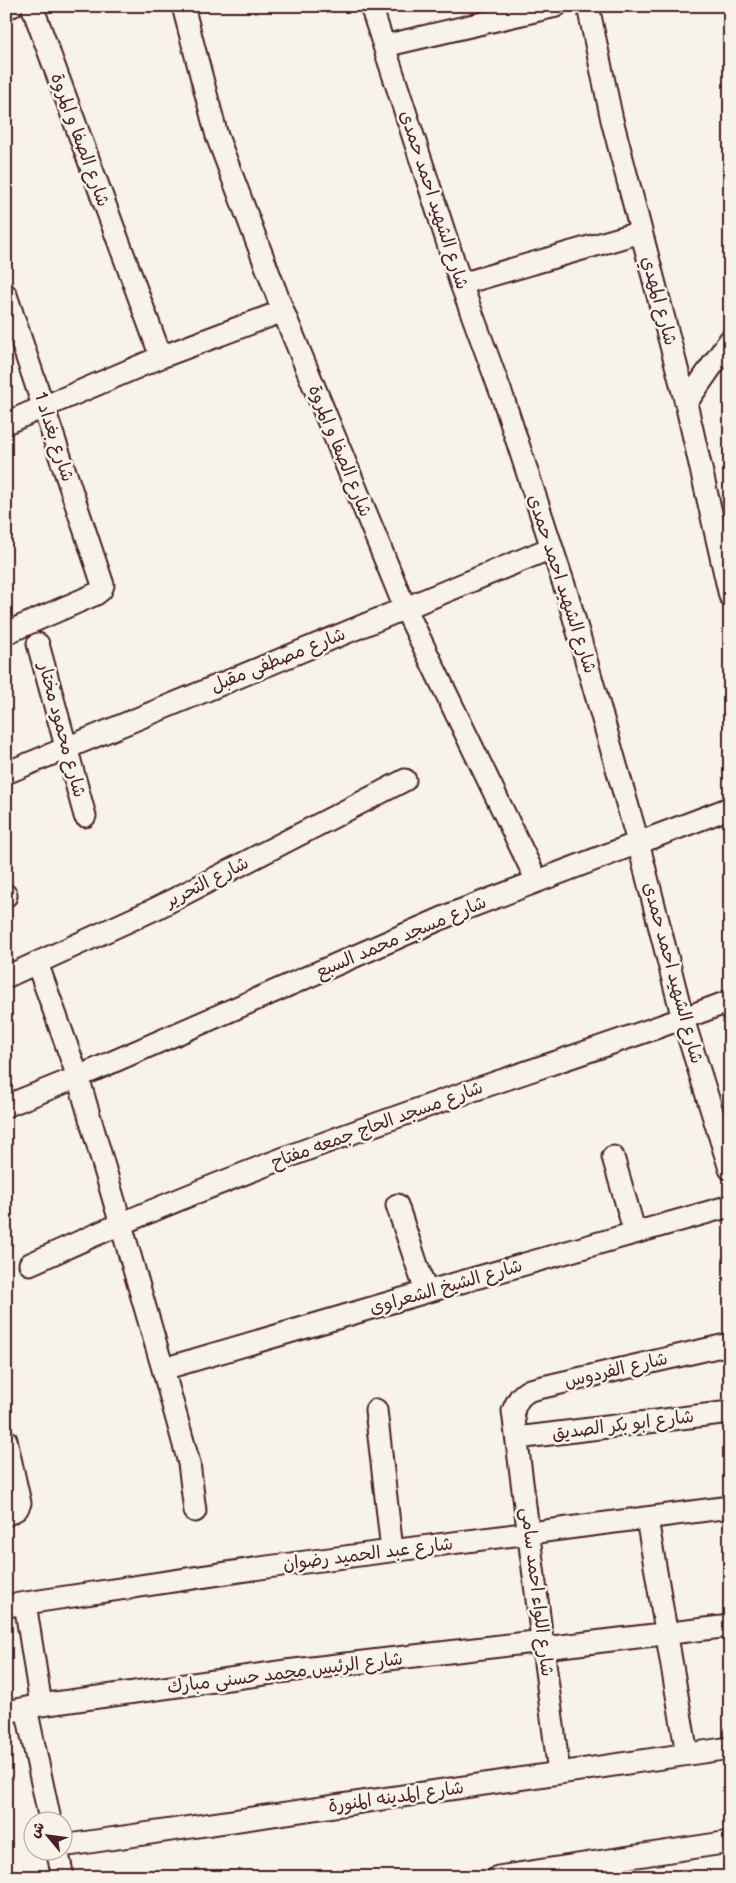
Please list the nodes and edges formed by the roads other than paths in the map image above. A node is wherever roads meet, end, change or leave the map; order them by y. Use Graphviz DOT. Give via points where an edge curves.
graph roads {
  1 [pos="12,6"];
  2 [pos="32,6"];
  3 [pos="183,6"];
  4 [pos="371,6"];
  5 [pos="556,6"];
  6 [pos="588,6"];
  7 [pos="6,7"];
  8 [pos="384,46"];
  9 [pos="641,232"];
  10 [pos="461,284"];
  11 [pos="6,295"];
  12 [pos="282,311"];
  13 [pos="730,340"];
  14 [pos="161,357"];
  15 [pos="686,403"];
  16 [pos="45,407"];
  17 [pos="6,423"];
  18 [pos="551,548"];
  19 [pos="730,596"];
  20 [pos="405,608"];
  21 [pos="6,633"];
  22 [pos="38,644"];
  23 [pos="66,747"];
  24 [pos="6,772"];
  25 [pos="405,780"];
  26 [pos="730,808"];
  27 [pos="85,816"];
  28 [pos="638,842"];
  29 [pos="537,881"];
  30 [pos="37,963"];
  31 [pos="6,977"];
  32 [pos="730,1001"];
  33 [pos="683,1019"];
  34 [pos="78,1077"];
  35 [pos="6,1106"];
  36 [pos="613,1157"];
  37 [pos="730,1169"];
  38 [pos="397,1205"];
  39 [pos="730,1206"];
  40 [pos="120,1223"];
  41 [pos="634,1233"];
  42 [pos="30,1264"];
  43 [pos="426,1292"];
  44 [pos="730,1344"];
  45 [pos="163,1369"];
  46 [pos="376,1410"];
  47 [pos="513,1411"];
  48 [pos="730,1412"];
  49 [pos="517,1438"];
  50 [pos="6,1440"];
  51 [pos="730,1507"];
  52 [pos="195,1511"];
  53 [pos="6,1515"];
  54 [pos="647,1519"];
  55 [pos="530,1533"];
  56 [pos="392,1550"];
  57 [pos="16,1605"];
  58 [pos="730,1626"];
  59 [pos="668,1633"];
  60 [pos="544,1645"];
  61 [pos="24,1708"];
  62 [pos="730,1748"];
  63 [pos="687,1754"];
  64 [pos="560,1773"];
  65 [pos="48,1810"];
  66 [pos="730,1842"];
  67 [pos="72,1845"];
  68 [pos="59,1860"];
  69 [pos="63,1877"];
  70 [pos="498,1877"];
  1 -- 7 [label="street"];
  2 -- 14 [label="street, شارع الصفا و المروة"];
  3 -- 12 [label="street, شارع الصفا و المروة" via="217,136"];
  4 -- 8 [label="street, شارع الشهيد احمد حمدى"];
  5 -- 8 [label="street"];
  6 -- 9 [label="street, شارع المهدي" via="612,120"];
  8 -- 10 [label="street, شارع الشهيد احمد حمدى"];
  9 -- 10 [label="street"];
  9 -- 15 [label="street, شارع المهدي"];
  10 -- 18 [label="street, شارع الشهيد احمد حمدى" via="503,398"];
  11 -- 16 [label="street, شارع بغداد 1"];
  12 -- 14 [label="street"];
  12 -- 20 [label="street, شارع الصفا و المروة"];
  13 -- 15 [label="street"];
  14 -- 16 [label="street"];
  15 -- 19 [label="street, شارع المهدي"];
  16 -- 17 [label="street"];
  16 -- 21 [label="street, شارع بغداد 1" via="103,585 96,594"];
  18 -- 20 [label="street, شارع مصطفى مقبل"];
  18 -- 28 [label="street, شارع الشهيد احمد حمدى"];
  20 -- 23 [label="street, شارع مصطفى مقبل"];
  20 -- 29 [label="street, شارع الصفا و المروة"];
  22 -- 23 [label="street, شارع محمود مختار"];
  23 -- 24 [label="street, شارع مصطفى مقبل"];
  23 -- 27 [label="street, شارع محمود مختار"];
  25 -- 30 [label="street, شارع التحرير" via="157,908"];
  26 -- 28 [label="street, شارع مسجد محمد السبع"];
  28 -- 29 [label="street, شارع مسجد محمد السبع"];
  28 -- 33 [label="street, شارع الشهيد احمد حمدى"];
  29 -- 34 [label="street, شارع مسجد محمد السبع" via="445,916"];
  30 -- 31 [label="street, شارع التحرير"];
  30 -- 34 [label="street"];
  32 -- 33 [label="street, شارع مسجد الحاج جمعه مفتاح"];
  33 -- 37 [label="street, شارع الشهيد احمد حمدى"];
  33 -- 40 [label="street, شارع مسجد الحاج جمعه مفتاح" via="420,1108"];
  34 -- 35 [label="street, شارع مسجد محمد السبع"];
  34 -- 40 [label="street"];
  36 -- 41 [label="street"];
  38 -- 43 [label="street"];
  39 -- 41 [label="street, شارع الشيخ الشعراوى"];
  40 -- 42 [label="street, شارع مسجد الحاج جمعه مفتاح"];
  40 -- 45 [label="street"];
  41 -- 43 [label="street, شارع الشيخ الشعراوى"];
  43 -- 45 [label="street, شارع الشيخ الشعراوى"];
  44 -- 47 [label="street, شارع الفردوس" via="530,1390 517,1400"];
  45 -- 52 [label="street" via="189,1464"];
  46 -- 56 [label="street"];
  47 -- 49 [label="street, شارع اللواء احمد سامى"];
  48 -- 49 [label="street, شارع ابو بكر الصديق"];
  49 -- 55 [label="street, شارع اللواء احمد سامى"];
  50 -- 53 [label="street" via="20,1503 17,1509"];
  51 -- 54 [label="street, شارع عبد الحميد رضوان"];
  54 -- 55 [label="street, شارع عبد الحميد رضوان"];
  54 -- 59 [label="street"];
  55 -- 56 [label="street, شارع عبد الحميد رضوان"];
  55 -- 60 [label="street, شارع اللواء احمد سامى"];
  56 -- 57 [label="street, شارع عبد الحميد رضوان"];
  57 -- 61 [label="street"];
  58 -- 59 [label="street, شارع الرئيس محمد حسنى مبارك"];
  59 -- 60 [label="street, شارع الرئيس محمد حسنى مبارك"];
  59 -- 63 [label="street"];
  60 -- 61 [label="street, شارع الرئيس محمد حسنى مبارك" via="286,1671"];
  60 -- 64 [label="street, شارع اللواء احمد سامى"];
  61 -- 65 [label="street"];
  62 -- 63 [label="street, شارع المدينه المنورة"];
  63 -- 64 [label="street, شارع المدينه المنورة"];
  64 -- 67 [label="street, شارع المدينه المنورة"];
  66 -- 70 [label="street"];
  68 -- 69 [label="street"];
}
